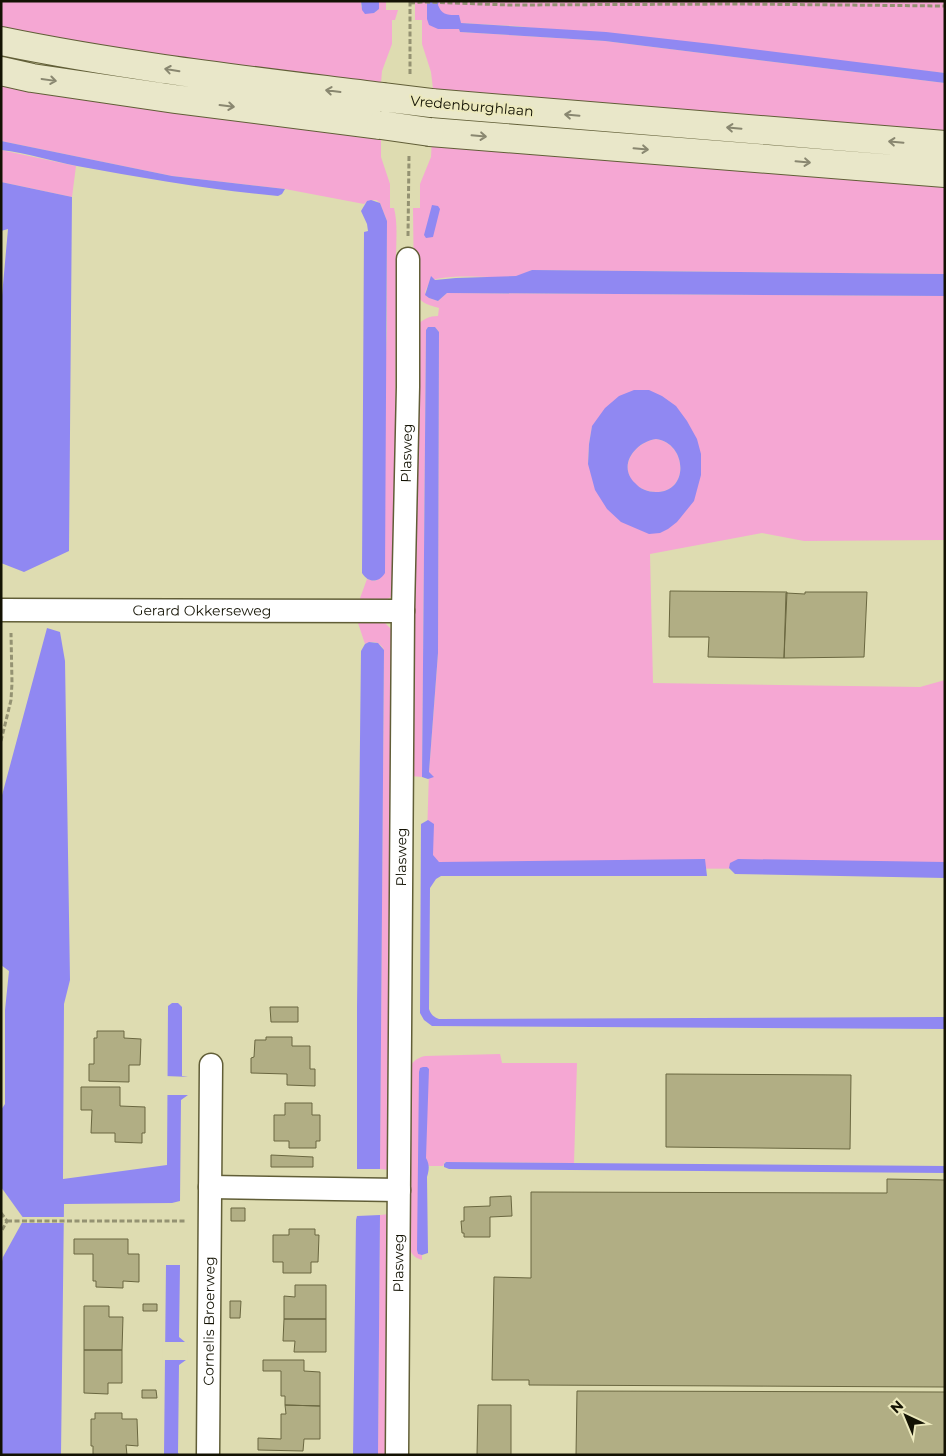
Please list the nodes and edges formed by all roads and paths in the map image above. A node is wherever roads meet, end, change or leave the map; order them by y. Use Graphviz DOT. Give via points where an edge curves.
graph roads {
  1 [pos="424,2"];
  2 [pos="410,3"];
  3 [pos="945,6"];
  4 [pos="1,42"];
  5 [pos="1,71"];
  6 [pos="945,145"];
  7 [pos="945,173"];
  8 [pos="408,259"];
  9 [pos="5,610"];
  10 [pos="404,611"];
  11 [pos="1,741"];
  12 [pos="211,1065"];
  13 [pos="210,1188"];
  14 [pos="399,1190"];
  15 [pos="1,1213"];
  16 [pos="7,1221"];
  17 [pos="210,1221"];
  18 [pos="1,1232"];
  19 [pos="208,1455"];
  20 [pos="397,1455"];
  1 -- 2 [label="path"];
  1 -- 3 [label="path"];
  6 -- 4 [label="street, Vredenburghlaan, one-way, bridge" via="431,103 183,72"];
  5 -- 7 [label="street, Vredenburghlaan, one-way, bridge" via="176,99 430,132"];
  8 -- 10 [label="street, Plasweg"];
  9 -- 10 [label="street, Gerard Okkerseweg"];
  9 -- 11 [label="path" via="12,683"];
  10 -- 14 [label="street, Plasweg"];
  12 -- 13 [label="street, Cornelis Broerweg"];
  13 -- 14 [label="street"];
  13 -- 17 [label="street, Cornelis Broerweg"];
  14 -- 20 [label="street, Plasweg"];
  15 -- 16 [label="path"];
  16 -- 17 [label="path"];
  16 -- 18 [label="path"];
  17 -- 19 [label="street, Cornelis Broerweg"];
}
